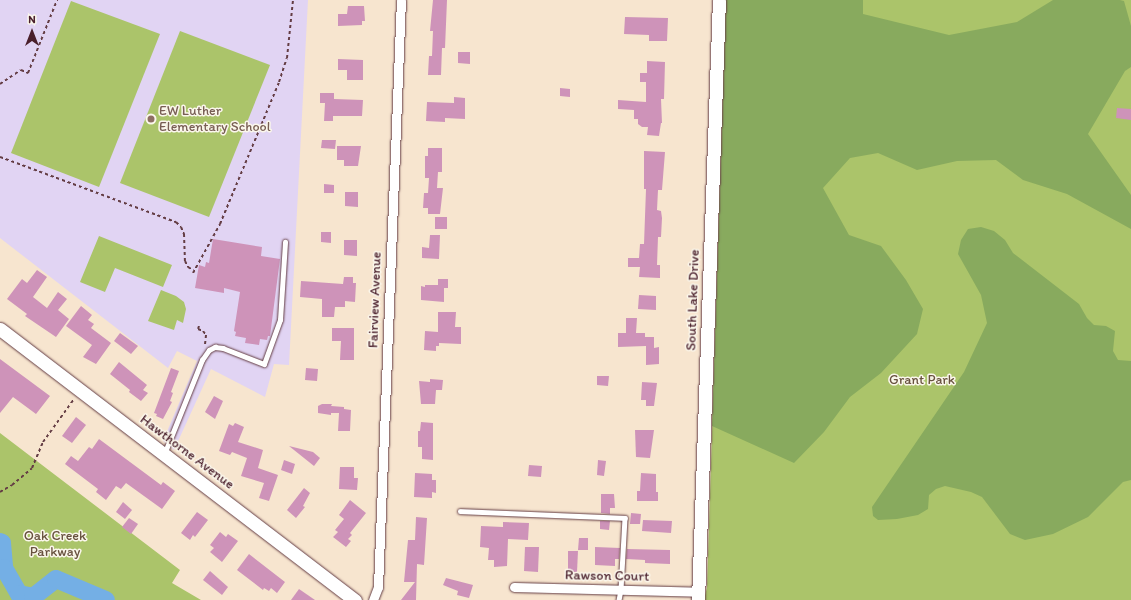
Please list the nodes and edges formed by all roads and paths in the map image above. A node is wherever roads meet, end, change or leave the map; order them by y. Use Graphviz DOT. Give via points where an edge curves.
graph roads {
  1 [pos="57,0"];
  2 [pos="293,0"];
  3 [pos="401,0"];
  4 [pos="719,0"];
  5 [pos="0,84"];
  6 [pos="0,157"];
  7 [pos="285,242"];
  8 [pos="199,326"];
  9 [pos="0,329"];
  10 [pos="202,360"];
  11 [pos="76,396"];
  12 [pos="164,454"];
  13 [pos="0,492"];
  14 [pos="460,511"];
  15 [pos="514,587"];
  16 [pos="621,590"];
  17 [pos="698,596"];
  18 [pos="356,600"];
  19 [pos="373,600"];
  20 [pos="619,600"];
  1 -- 5 [label="path" via="28,73 21,70"];
  2 -- 6 [label="path" via="287,58 279,82 220,224 193,272 185,260 182,227 176,222"];
  3 -- 19 [label="street, Fairview Avenue" via="378,587"];
  4 -- 17 [label="street, South Lake Drive"];
  7 -- 10 [label="lane" via="280,320 264,364 215,347 205,354"];
  8 -- 10 [label="path" via="198,329 206,335"];
  9 -- 12 [label="street, Hawthorne Avenue"];
  10 -- 12 [label="lane"];
  11 -- 13 [label="path" via="43,442 32,468"];
  12 -- 18 [label="street, Hawthorne Avenue"];
  14 -- 16 [label="lane" via="625,518"];
  15 -- 16 [label="street, Rawson Court"];
  16 -- 17 [label="street, Rawson Court"];
  16 -- 20 [label="lane"];
}
